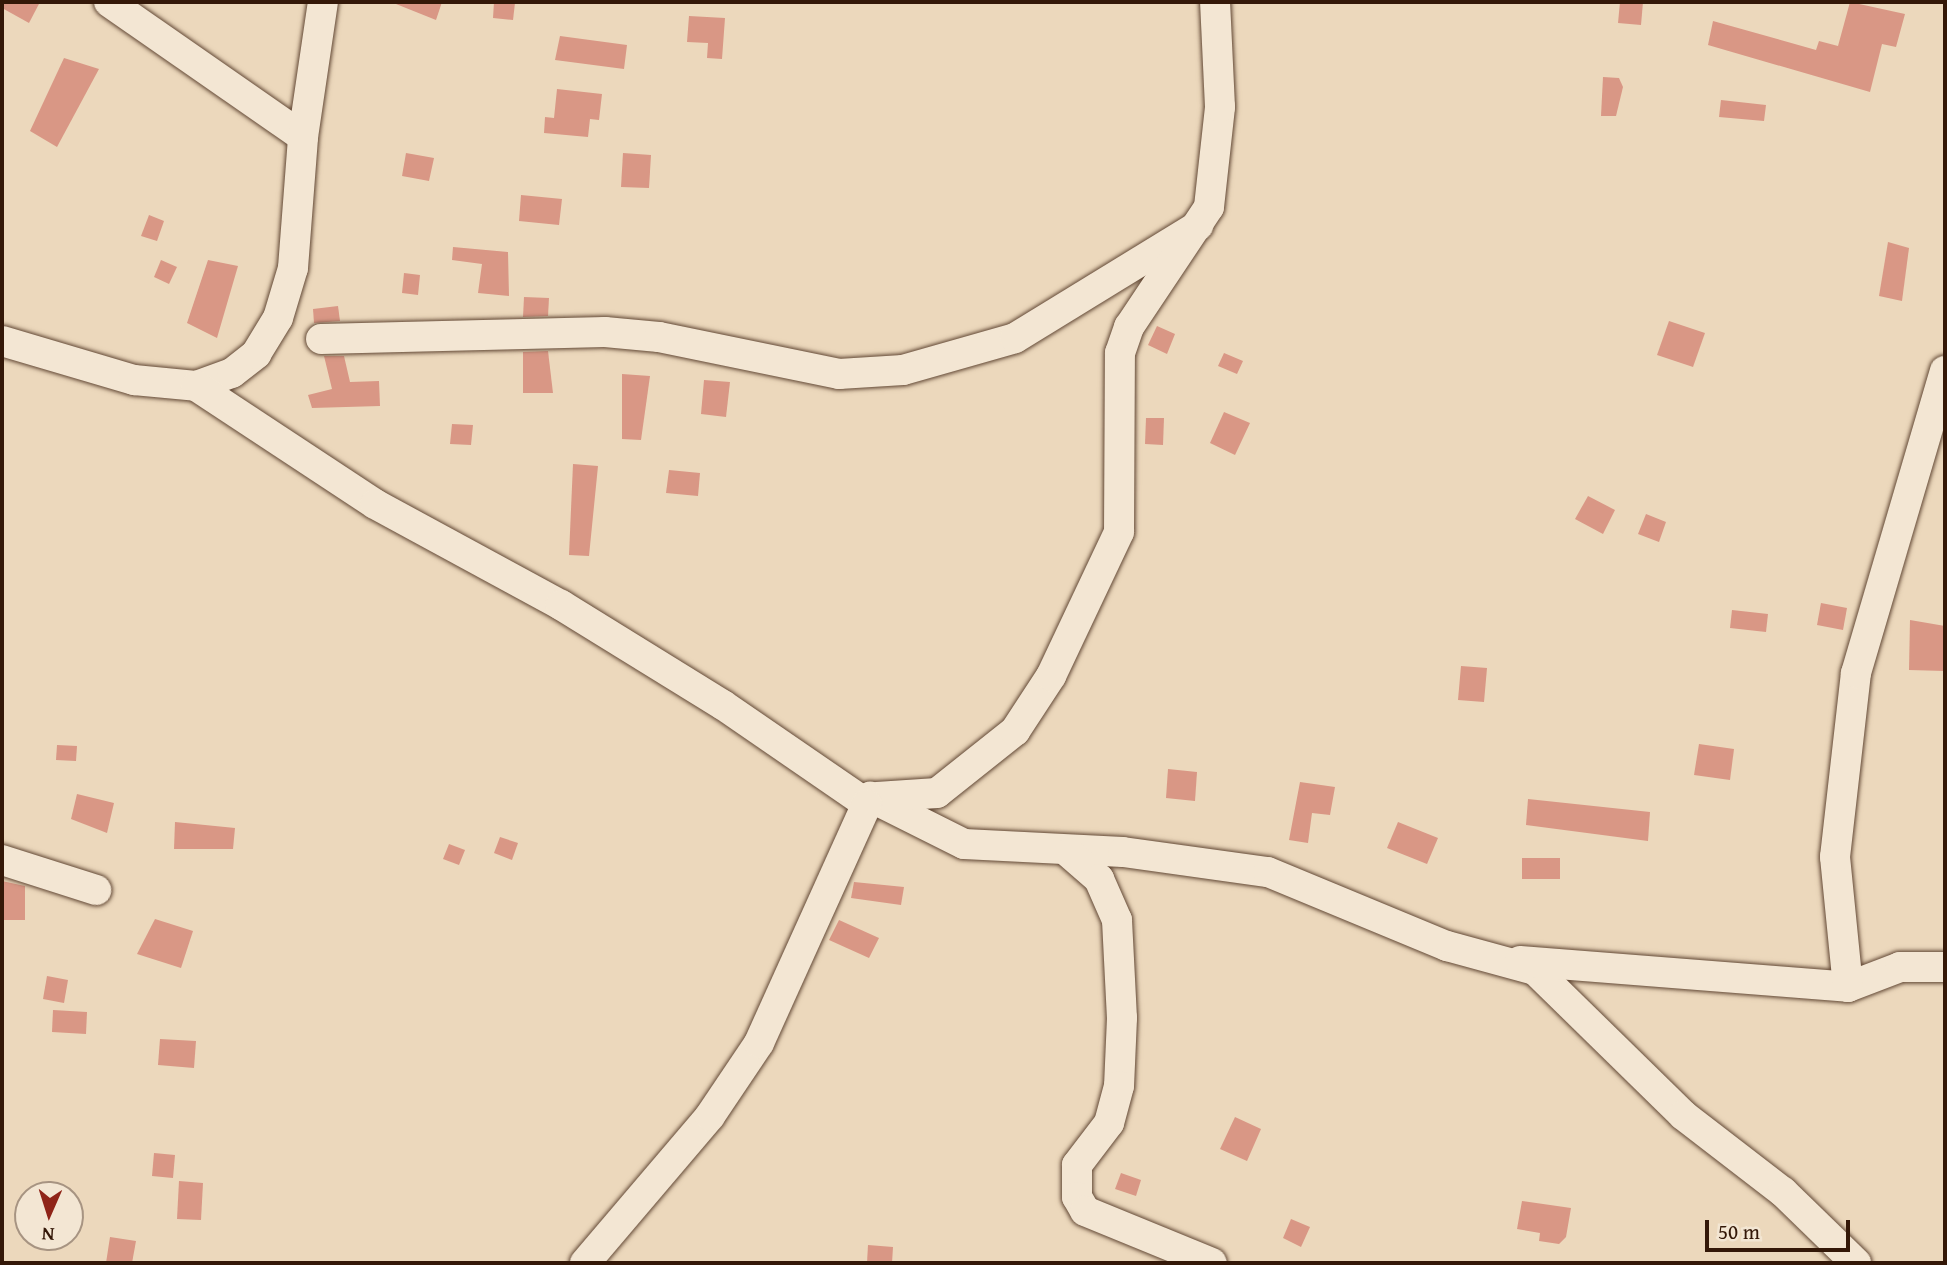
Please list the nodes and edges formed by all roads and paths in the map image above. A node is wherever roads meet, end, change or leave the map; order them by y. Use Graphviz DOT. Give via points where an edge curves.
graph roads {
  1 [pos="109,2"];
  2 [pos="323,2"];
  3 [pos="1215,2"];
  4 [pos="303,136"];
  5 [pos="1201,224"];
  6 [pos="321,339"];
  7 [pos="2,341"];
  8 [pos="1945,371"];
  9 [pos="195,386"];
  10 [pos="869,800"];
  11 [pos="1069,853"];
  12 [pos="2,860"];
  13 [pos="96,890"];
  14 [pos="1517,961"];
  15 [pos="1945,967"];
  16 [pos="1848,987"];
  17 [pos="585,1263"];
  18 [pos="1212,1263"];
  19 [pos="1856,1263"];
  1 -- 4 [label="street"];
  2 -- 4 [label="street"];
  3 -- 5 [label="street" via="1220,107 1213,185"];
  4 -- 9 [label="street" via="293,268 278,318 240,366"];
  5 -- 6 [label="street" via="1024,333 948,362 903,370 839,374 659,337 605,332"];
  5 -- 10 [label="street" via="1129,327 1120,353 1119,532 1051,676 1015,731 956,783 912,799"];
  7 -- 9 [label="street" via="134,380"];
  8 -- 16 [label="street" via="1856,673 1835,857"];
  9 -- 10 [label="street" via="375,504 561,605"];
  10 -- 11 [label="street" via="964,844"];
  10 -- 17 [label="street" via="759,1043 710,1116"];
  11 -- 14 [label="street" via="1123,852 1268,872 1457,949"];
  11 -- 18 [label="street" via="1099,879 1116,920 1122,1018 1119,1086 1109,1123 1077,1165 1077,1197 1085,1211"];
  12 -- 13 [label="street"];
  14 -- 16 [label="street"];
  14 -- 19 [label="street" via="1535,970 1683,1115 1783,1192"];
  15 -- 16 [label="street" via="1900,967"];
}
